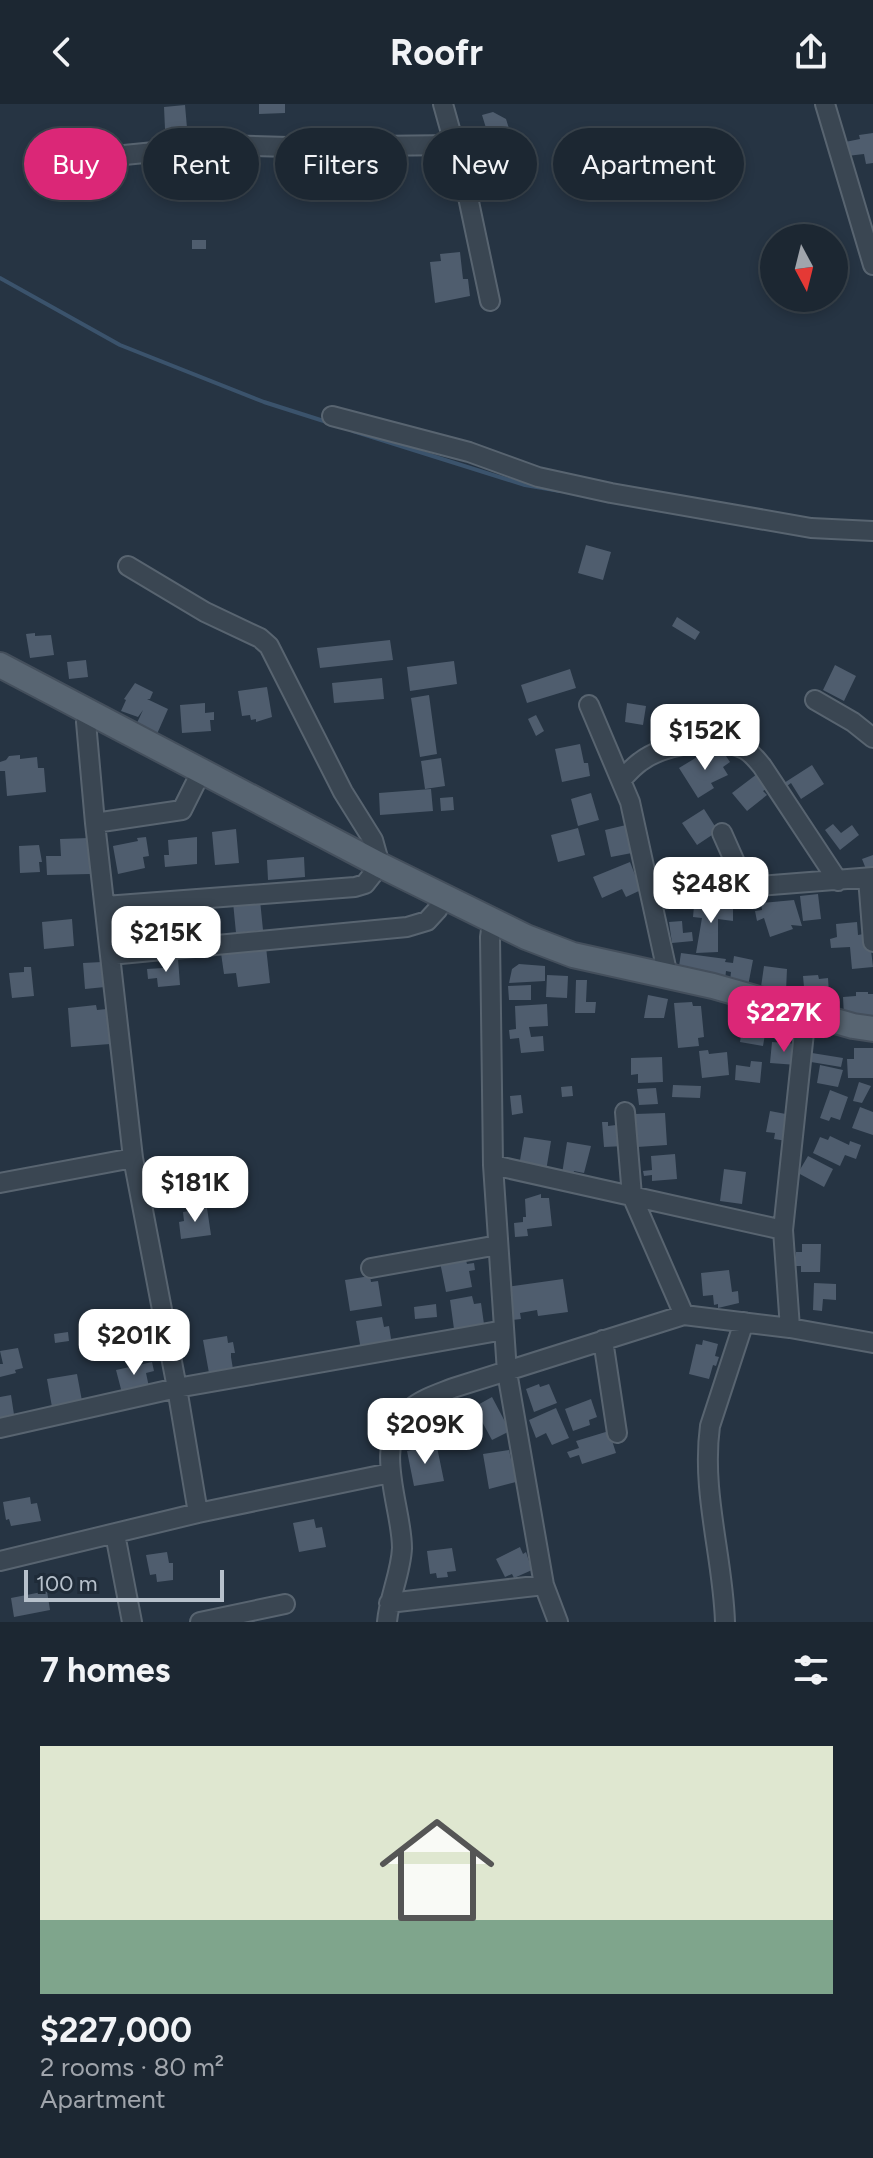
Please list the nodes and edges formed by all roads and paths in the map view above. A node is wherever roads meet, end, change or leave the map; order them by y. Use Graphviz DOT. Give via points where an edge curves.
graph roads {
  1 [pos="443,104"];
  2 [pos="825,104"];
  3 [pos="449,128"];
  4 [pos="423,145"];
  5 [pos="127,155"];
  6 [pos="467,200"];
  7 [pos="873,265"];
  8 [pos="490,301"];
  9 [pos="332,416"];
  10 [pos="873,531"];
  11 [pos="128,566"];
  12 [pos="0,665"];
  13 [pos="0,678"];
  14 [pos="815,700"];
  15 [pos="589,705"];
  16 [pos="86,722"];
  17 [pos="873,738"];
  18 [pos="621,780"];
  19 [pos="196,782"];
  20 [pos="95,823"];
  21 [pos="722,833"];
  22 [pos="376,870"];
  23 [pos="870,877"];
  24 [pos="838,881"];
  25 [pos="746,887"];
  26 [pos="653,899"];
  27 [pos="105,906"];
  28 [pos="438,909"];
  29 [pos="491,930"];
  30 [pos="873,942"];
  31 [pos="110,955"];
  32 [pos="668,976"];
  33 [pos="805,1023"];
  34 [pos="873,1029"];
  35 [pos="873,1041"];
  36 [pos="625,1112"];
  37 [pos="133,1158"];
  38 [pos="493,1165"];
  39 [pos="0,1183"];
  40 [pos="632,1196"];
  41 [pos="783,1230"];
  42 [pos="498,1245"];
  43 [pos="371,1268"];
  44 [pos="684,1315"];
  45 [pos="744,1322"];
  46 [pos="790,1328"];
  47 [pos="504,1330"];
  48 [pos="603,1340"];
  49 [pos="873,1343"];
  50 [pos="507,1372"];
  51 [pos="177,1388"];
  52 [pos="0,1428"];
  53 [pos="617,1433"];
  54 [pos="390,1473"];
  55 [pos="198,1513"];
  56 [pos="115,1534"];
  57 [pos="0,1561"];
  58 [pos="544,1585"];
  59 [pos="389,1603"];
  60 [pos="285,1604"];
  61 [pos="132,1622"];
  62 [pos="200,1622"];
  63 [pos="387,1622"];
  64 [pos="558,1622"];
  65 [pos="725,1622"];
  1 -- 3 [label="street"];
  2 -- 7 [label="street"];
  4 -- 5 [label="street" via="225,145"];
  6 -- 8 [label="street"];
  9 -- 10 [label="street" via="611,493 811,528"];
  11 -- 22 [label="street" via="269,646 373,840"];
  12 -- 22 [label="main road"];
  13 -- 16 [label="main road"];
  14 -- 17 [label="street"];
  15 -- 18 [label="street"];
  16 -- 19 [label="main road"];
  16 -- 20 [label="street"];
  18 -- 24 [label="street" via="639,763 666,750 705,743 742,748 762,766"];
  18 -- 26 [label="street"];
  19 -- 20 [label="street" via="182,810"];
  19 -- 22 [label="main road"];
  20 -- 27 [label="street"];
  21 -- 25 [label="street"];
  22 -- 27 [label="street" via="365,884 348,888"];
  22 -- 28 [label="main road"];
  22 -- 29 [label="main road"];
  23 -- 24 [label="street"];
  23 -- 30 [label="street"];
  24 -- 25 [label="street"];
  25 -- 26 [label="street"];
  26 -- 32 [label="street"];
  27 -- 31 [label="street"];
  28 -- 29 [label="main road"];
  28 -- 31 [label="street" via="427,921 407,927"];
  29 -- 32 [label="main road"];
  29 -- 33 [label="main road" via="583,970"];
  29 -- 38 [label="street"];
  31 -- 37 [label="street"];
  32 -- 34 [label="main road"];
  33 -- 35 [label="main road"];
  33 -- 41 [label="street"];
  36 -- 40 [label="street"];
  37 -- 39 [label="street"];
  37 -- 51 [label="street"];
  38 -- 40 [label="street"];
  38 -- 42 [label="street"];
  40 -- 41 [label="street"];
  40 -- 44 [label="street"];
  41 -- 46 [label="street"];
  42 -- 43 [label="street"];
  42 -- 47 [label="street"];
  44 -- 45 [label="street"];
  44 -- 48 [label="street"];
  45 -- 46 [label="street"];
  45 -- 65 [label="street" via="708,1440"];
  46 -- 49 [label="street"];
  47 -- 50 [label="street"];
  47 -- 51 [label="street"];
  48 -- 50 [label="street"];
  48 -- 53 [label="street"];
  50 -- 54 [label="street" via="453,1388 409,1410 392,1441"];
  50 -- 58 [label="street"];
  51 -- 52 [label="street"];
  51 -- 55 [label="street"];
  54 -- 55 [label="street"];
  54 -- 59 [label="street" via="402,1550"];
  55 -- 56 [label="street"];
  56 -- 57 [label="street"];
  56 -- 61 [label="street"];
  58 -- 59 [label="street"];
  58 -- 64 [label="street"];
  59 -- 63 [label="street"];
  60 -- 62 [label="street"];
}
